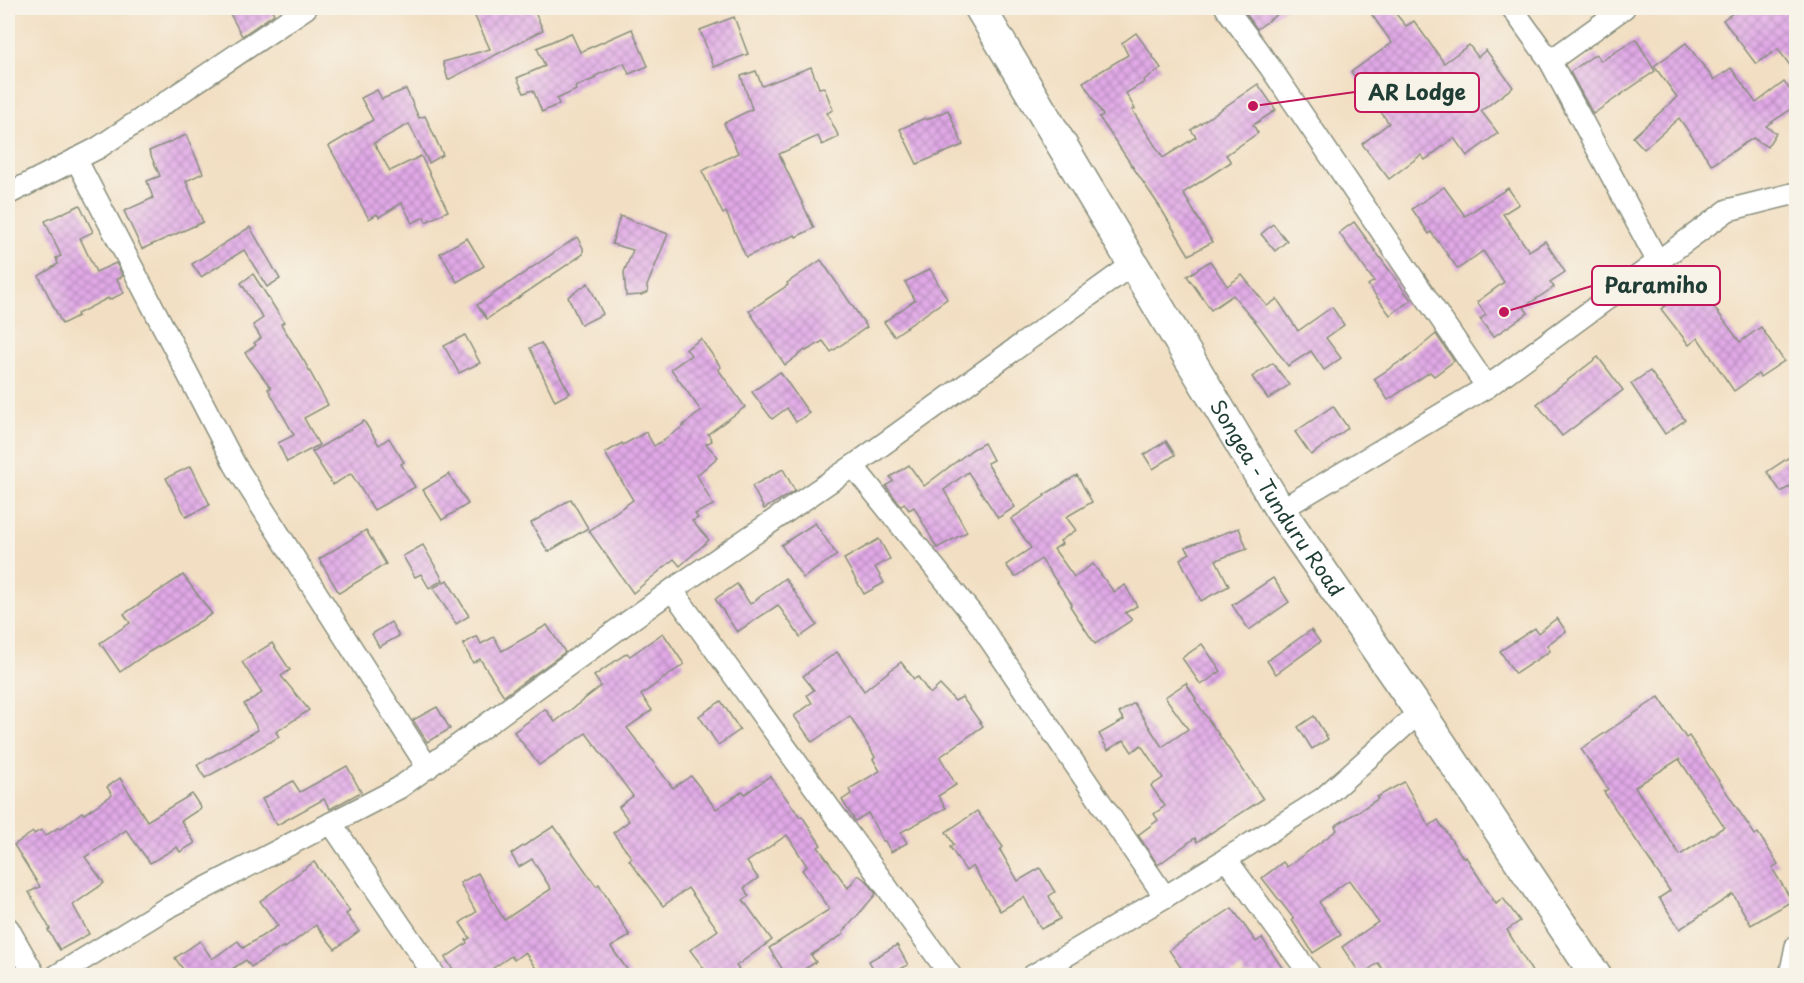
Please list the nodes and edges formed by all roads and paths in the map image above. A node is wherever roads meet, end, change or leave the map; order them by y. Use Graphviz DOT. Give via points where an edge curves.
graph roads {
  1 [pos="306,8"];
  2 [pos="980,8"];
  3 [pos="1226,8"];
  4 [pos="1512,8"];
  5 [pos="1624,8"];
  6 [pos="1550,61"];
  7 [pos="76,159"];
  8 [pos="1797,193"];
  9 [pos="8,194"];
  10 [pos="1658,262"];
  11 [pos="1133,264"];
  12 [pos="1487,387"];
  13 [pos="853,466"];
  14 [pos="1280,510"];
  15 [pos="672,590"];
  16 [pos="1420,712"];
  17 [pos="428,768"];
  18 [pos="331,823"];
  19 [pos="1226,859"];
  20 [pos="1165,897"];
  21 [pos="8,928"];
  22 [pos="1797,946"];
  23 [pos="1038,974"];
  24 [pos="35,975"];
  25 [pos="56,975"];
  26 [pos="435,975"];
  27 [pos="951,975"];
  28 [pos="1311,975"];
  29 [pos="1596,975"];
  30 [pos="1790,975"];
  1 -- 7 [label="street"];
  2 -- 11 [label="highway, Songea - Tunduru Road"];
  3 -- 12 [label="street"];
  4 -- 6 [label="street"];
  5 -- 6 [label="street"];
  6 -- 10 [label="street"];
  7 -- 9 [label="street"];
  7 -- 17 [label="street" via="235,465"];
  8 -- 10 [label="street" via="1728,210"];
  10 -- 12 [label="street"];
  11 -- 13 [label="street"];
  11 -- 14 [label="highway, Songea - Tunduru Road"];
  12 -- 14 [label="street"];
  13 -- 15 [label="street"];
  13 -- 20 [label="street" via="975,619"];
  14 -- 16 [label="highway, Songea - Tunduru Road"];
  15 -- 17 [label="street"];
  15 -- 27 [label="street"];
  16 -- 19 [label="street" via="1322,799"];
  16 -- 29 [label="highway, Songea - Tunduru Road"];
  17 -- 18 [label="street" via="399,788"];
  18 -- 25 [label="street" via="165,909"];
  18 -- 26 [label="street"];
  19 -- 20 [label="street"];
  19 -- 28 [label="street"];
  20 -- 23 [label="street"];
  21 -- 24 [label="street"];
  22 -- 30 [label="street"];
}
